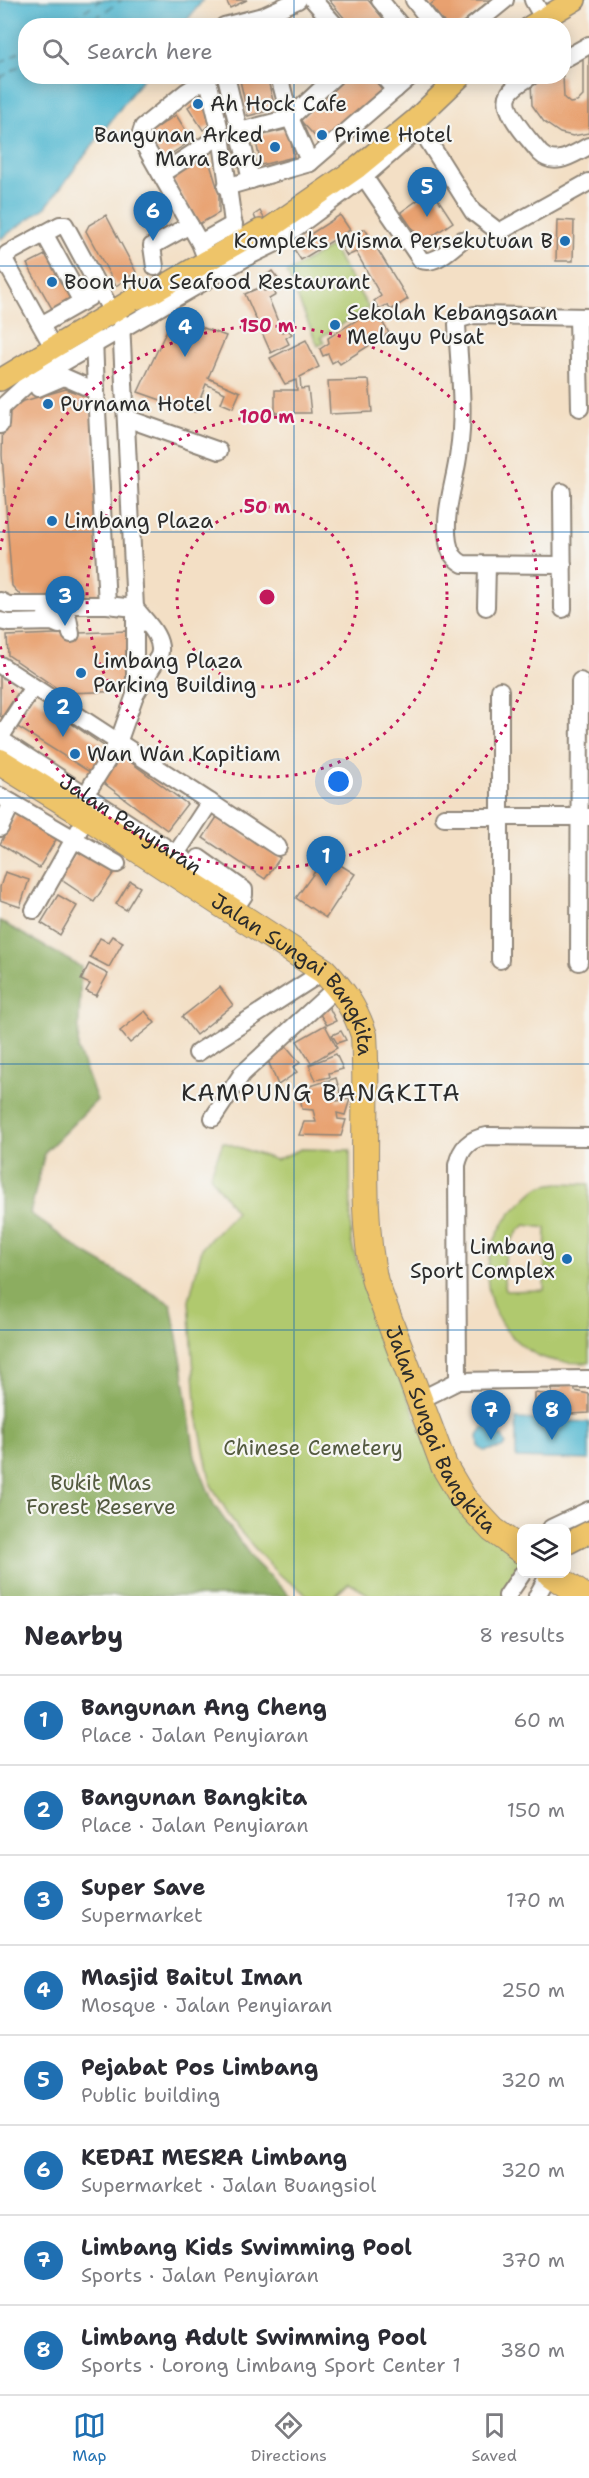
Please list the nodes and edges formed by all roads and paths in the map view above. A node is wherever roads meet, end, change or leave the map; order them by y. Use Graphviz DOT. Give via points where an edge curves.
graph roads {
  1 [pos="298,0"];
  2 [pos="313,0"];
  3 [pos="380,0"];
  4 [pos="506,0"];
  5 [pos="575,0"];
  6 [pos="420,2"];
  7 [pos="589,3"];
  8 [pos="539,17"];
  9 [pos="272,18"];
  10 [pos="329,18"];
  11 [pos="393,18"];
  12 [pos="429,18"];
  13 [pos="483,18"];
  14 [pos="589,45"];
  15 [pos="571,55"];
  16 [pos="198,84"];
  17 [pos="209,84"];
  18 [pos="228,84"];
  19 [pos="281,84"];
  20 [pos="315,84"];
  21 [pos="326,84"];
  22 [pos="390,84"];
  23 [pos="402,84"];
  24 [pos="449,84"];
  25 [pos="464,84"];
  26 [pos="519,84"];
  27 [pos="320,90"];
  28 [pos="395,90"];
  29 [pos="290,118"];
  30 [pos="417,124"];
  31 [pos="240,131"];
  32 [pos="220,135"];
  33 [pos="589,146"];
  34 [pos="310,163"];
  35 [pos="361,172"];
  36 [pos="161,174"];
  37 [pos="251,180"];
  38 [pos="589,182"];
  39 [pos="226,187"];
  40 [pos="234,224"];
  41 [pos="190,225"];
  42 [pos="44,233"];
  43 [pos="462,240"];
  44 [pos="236,245"];
  45 [pos="204,252"];
  46 [pos="155,267"];
  47 [pos="102,291"];
  48 [pos="82,302"];
  49 [pos="584,317"];
  50 [pos="118,320"];
  51 [pos="41,325"];
  52 [pos="94,341"];
  53 [pos="60,362"];
  54 [pos="0,380"];
  55 [pos="96,391"];
  56 [pos="4,400"];
  57 [pos="580,408"];
  58 [pos="126,418"];
  59 [pos="0,425"];
  60 [pos="219,451"];
  61 [pos="562,492"];
  62 [pos="487,565"];
  63 [pos="563,565"];
  64 [pos="106,605"];
  65 [pos="2,606"];
  66 [pos="486,607"];
  67 [pos="135,608"];
  68 [pos="563,609"];
  69 [pos="0,621"];
  70 [pos="0,665"];
  71 [pos="580,681"];
  72 [pos="33,687"];
  73 [pos="500,690"];
  74 [pos="135,695"];
  75 [pos="1,733"];
  76 [pos="118,743"];
  77 [pos="0,762"];
  78 [pos="91,786"];
  79 [pos="6,799"];
  80 [pos="210,802"];
  81 [pos="87,816"];
  82 [pos="444,817"];
  83 [pos="500,817"];
  84 [pos="584,817"];
  85 [pos="0,828"];
  86 [pos="74,839"];
  87 [pos="278,847"];
  88 [pos="182,861"];
  89 [pos="117,864"];
  90 [pos="236,907"];
  91 [pos="34,910"];
  92 [pos="500,960"];
  93 [pos="579,962"];
  94 [pos="331,979"];
  95 [pos="197,1053"];
  96 [pos="213,1118"];
  97 [pos="589,1137"];
  98 [pos="589,1379"];
  99 [pos="458,1382"];
  100 [pos="423,1399"];
  101 [pos="589,1510"];
  102 [pos="559,1524"];
  103 [pos="589,1532"];
  104 [pos="517,1536"];
  105 [pos="571,1542"];
  106 [pos="517,1547"];
  107 [pos="519,1578"];
  108 [pos="548,1578"];
  109 [pos="556,1578"];
  110 [pos="507,1596"];
  111 [pos="537,1596"];
  112 [pos="583,1596"];
  1 -- 9 [label="street"];
  2 -- 10 [label="street"];
  3 -- 11 [label="street"];
  4 -- 13 [label="street"];
  5 -- 8 [label="main road"];
  6 -- 12 [label="street"];
  7 -- 8 [label="street"];
  14 -- 15 [label="street"];
  16 -- 36 [label="street" via="143,127 142,141"];
  17 -- 32 [label="street"];
  18 -- 31 [label="street"];
  19 -- 29 [label="street"];
  20 -- 27 [label="street"];
  21 -- 27 [label="street"];
  22 -- 28 [label="street"];
  23 -- 28 [label="street"];
  24 -- 30 [label="main road"];
  25 -- 30 [label="street"];
  26 -- 33 [label="street" via="508,95 509,113 546,159 561,159"];
  27 -- 29 [label="street"];
  28 -- 34 [label="street"];
  29 -- 31 [label="street"];
  29 -- 34 [label="street"];
  30 -- 35 [label="main road"];
  30 -- 38 [label="street" via="473,212 499,232"];
  31 -- 37 [label="street"];
  32 -- 36 [label="street"];
  32 -- 39 [label="street"];
  34 -- 37 [label="street"];
  35 -- 43 [label="street" via="420,260 437,259"];
  35 -- 44 [label="main road"];
  35 -- 50 [label="street" via="274,244"];
  36 -- 41 [label="street"];
  37 -- 39 [label="street"];
  39 -- 40 [label="street"];
  40 -- 44 [label="street"];
  40 -- 45 [label="street"];
  41 -- 45 [label="street"];
  41 -- 46 [label="street" via="152,246"];
  42 -- 47 [label="street" via="60,225 67,227"];
  42 -- 48 [label="street"];
  42 -- 51 [label="street" via="4,258"];
  44 -- 45 [label="main road"];
  45 -- 50 [label="main road" via="152,293 138,312"];
  47 -- 48 [label="street"];
  47 -- 50 [label="street"];
  48 -- 51 [label="street"];
  49 -- 57 [label="street"];
  49 -- 62 [label="street" via="474,315 460,319 458,324 461,425 450,495 448,541 455,560"];
  50 -- 52 [label="main road"];
  50 -- 53 [label="main road"];
  50 -- 58 [label="street"];
  51 -- 53 [label="street"];
  52 -- 53 [label="main road"];
  52 -- 55 [label="street"];
  53 -- 54 [label="main road"];
  53 -- 55 [label="street"];
  53 -- 56 [label="main road"];
  55 -- 64 [label="street"];
  56 -- 59 [label="street"];
  58 -- 60 [label="street"];
  58 -- 67 [label="street"];
  61 -- 63 [label="street"];
  62 -- 63 [label="street"];
  62 -- 66 [label="street"];
  63 -- 68 [label="street"];
  64 -- 65 [label="street"];
  64 -- 67 [label="street"];
  65 -- 69 [label="street" via="6,616 65,616 70,621 66,634 56,623"];
  67 -- 74 [label="street"];
  67 -- 74 [label="street" via="158,638 161,650"];
  70 -- 72 [label="street"];
  71 -- 84 [label="street"];
  72 -- 75 [label="street"];
  72 -- 76 [label="street"];
  73 -- 83 [label="street"];
  74 -- 76 [label="street"];
  75 -- 78 [label="street"];
  75 -- 88 [label="street, Jalan Penyiaran"];
  76 -- 78 [label="street"];
  76 -- 80 [label="street"];
  77 -- 81 [label="highway, Jalan Sungai Bangkita"];
  78 -- 88 [label="street"];
  79 -- 85 [label="street"];
  79 -- 86 [label="street"];
  80 -- 87 [label="street"];
  80 -- 88 [label="street"];
  81 -- 86 [label="street"];
  81 -- 88 [label="highway, Jalan Sungai Bangkita"];
  82 -- 83 [label="street"];
  83 -- 84 [label="street"];
  83 -- 92 [label="street"];
  84 -- 93 [label="street"];
  86 -- 89 [label="street"];
  86 -- 91 [label="street"];
  88 -- 90 [label="highway, Jalan Sungai Bangkita"];
  90 -- 94 [label="highway, Jalan Sungai Bangkita"];
  90 -- 100 [label="street" via="312,950 339,971 356,993 369,1024 375,1052 374,1247 378,1272"];
  94 -- 95 [label="street"];
  94 -- 96 [label="street" via="242,1074"];
  94 -- 100 [label="highway, Jalan Sungai Bangkita" via="356,1012 364,1035 369,1256 375,1282"];
  97 -- 99 [label="street" via="487,1136 466,1144 460,1154"];
  98 -- 99 [label="street"];
  99 -- 100 [label="street"];
  100 -- 104 [label="street" via="450,1468 489,1515"];
  100 -- 106 [label="highway, Jalan Sungai Bangkita" via="444,1466 463,1498 493,1530"];
  101 -- 102 [label="street"];
  103 -- 105 [label="main road"];
  107 -- 110 [label="street"];
  108 -- 111 [label="street"];
  109 -- 112 [label="highway"];
}
